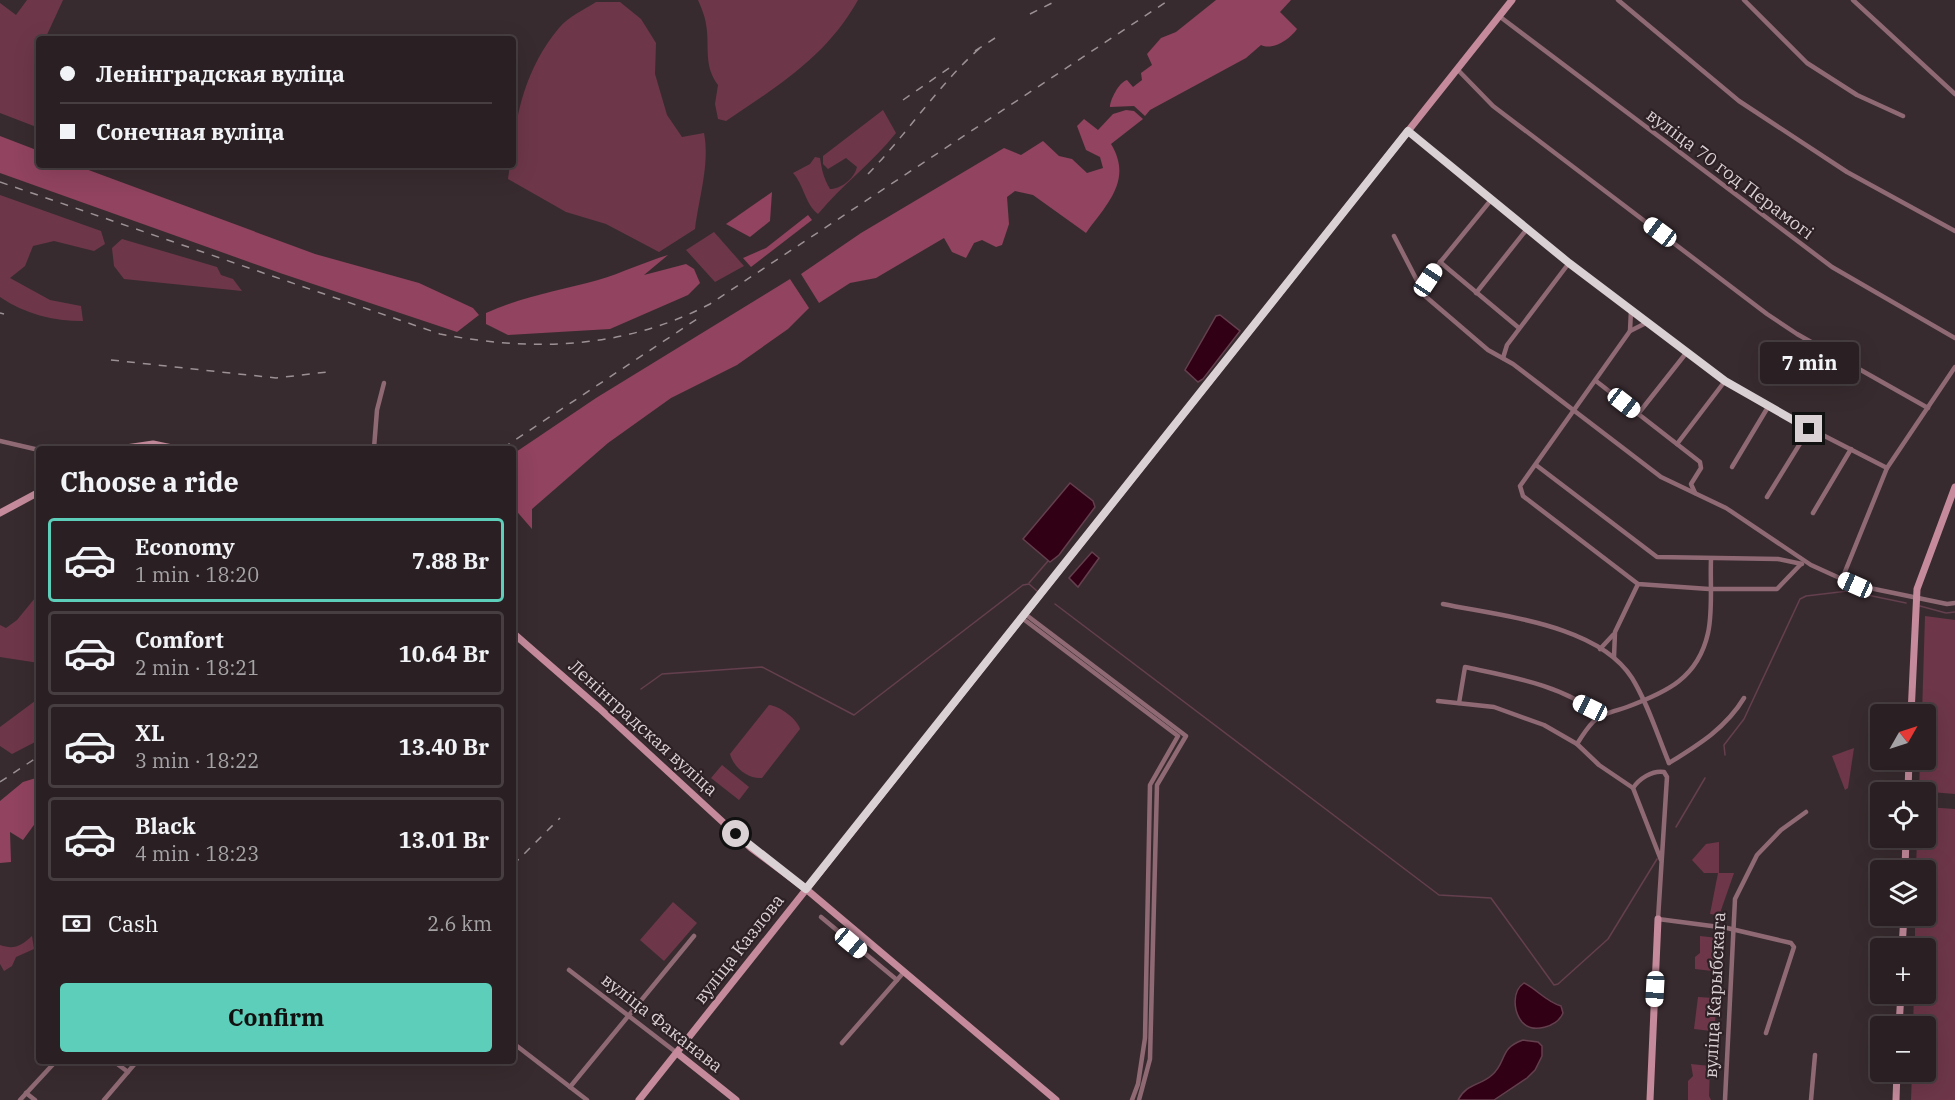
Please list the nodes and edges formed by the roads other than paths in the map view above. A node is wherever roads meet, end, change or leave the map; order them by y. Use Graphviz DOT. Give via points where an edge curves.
graph roads {
  1 [pos="1512,0"];
  2 [pos="1618,0"];
  3 [pos="1744,0"];
  4 [pos="1853,0"];
  5 [pos="1499,16"];
  6 [pos="1457,69"];
  7 [pos="1955,94"];
  8 [pos="1903,116"];
  9 [pos="1408,131"];
  10 [pos="1491,200"];
  11 [pos="1527,229"];
  12 [pos="1955,231"];
  13 [pos="1394,236"];
  14 [pos="1440,262"];
  15 [pos="1569,263"];
  16 [pos="1420,287"];
  17 [pos="1476,293"];
  18 [pos="1631,310"];
  19 [pos="1648,322"];
  20 [pos="1519,328"];
  21 [pos="1630,331"];
  22 [pos="1955,338"];
  23 [pos="1687,352"];
  24 [pos="1503,358"];
  25 [pos="1955,366"];
  26 [pos="1596,381"];
  27 [pos="1725,381"];
  28 [pos="384,383"];
  29 [pos="1768,407"];
  30 [pos="1929,408"];
  31 [pos="1575,411"];
  32 [pos="1638,414"];
  33 [pos="1809,429"];
  34 [pos="0,441"];
  35 [pos="1677,444"];
  36 [pos="140,446"];
  37 [pos="162,446"];
  38 [pos="374,446"];
  39 [pos="36,449"];
  40 [pos="1851,450"];
  41 [pos="1536,465"];
  42 [pos="1732,467"];
  43 [pos="1887,468"];
  44 [pos="1955,487"];
  45 [pos="1695,493"];
  46 [pos="36,494"];
  47 [pos="1767,496"];
  48 [pos="0,513"];
  49 [pos="1812,513"];
  50 [pos="1793,553"];
  51 [pos="1711,559"];
  52 [pos="1790,560"];
  53 [pos="1801,564"];
  54 [pos="1811,565"];
  55 [pos="1842,579"];
  56 [pos="1638,584"];
  57 [pos="1709,590"];
  58 [pos="1915,596"];
  59 [pos="1443,603"];
  60 [pos="1955,603"];
  61 [pos="1023,616"];
  62 [pos="1615,632"];
  63 [pos="516,636"];
  64 [pos="1600,649"];
  65 [pos="1614,657"];
  66 [pos="1744,698"];
  67 [pos="1438,701"];
  68 [pos="1644,701"];
  69 [pos="1459,703"];
  70 [pos="1911,704"];
  71 [pos="1600,716"];
  72 [pos="1577,744"];
  73 [pos="1669,763"];
  74 [pos="1666,774"];
  75 [pos="1633,788"];
  76 [pos="1806,812"];
  77 [pos="1661,860"];
  78 [pos="806,889"];
  79 [pos="821,917"];
  80 [pos="1658,919"];
  81 [pos="1732,929"];
  82 [pos="694,936"];
  83 [pos="569,970"];
  84 [pos="904,972"];
  85 [pos="897,980"];
  86 [pos="627,1015"];
  87 [pos="1766,1033"];
  88 [pos="842,1043"];
  89 [pos="516,1045"];
  90 [pos="677,1053"];
  91 [pos="1815,1055"];
  92 [pos="53,1064"];
  93 [pos="117,1064"];
  94 [pos="135,1064"];
  95 [pos="128,1072"];
  96 [pos="1897,1082"];
  97 [pos="570,1087"];
  98 [pos="26,1093"];
  99 [pos="20,1100"];
  100 [pos="35,1100"];
  101 [pos="104,1100"];
  102 [pos="587,1100"];
  103 [pos="639,1100"];
  104 [pos="736,1100"];
  105 [pos="1056,1100"];
  106 [pos="1132,1100"];
  107 [pos="1139,1100"];
  108 [pos="1650,1100"];
  109 [pos="1725,1100"];
  110 [pos="1811,1100"];
  111 [pos="1896,1100"];
  1 -- 5 [label="main road, вуліца Казлова"];
  2 -- 12 [label="street" via="1739,100 1847,172"];
  3 -- 8 [label="street" via="1807,63 1857,95"];
  4 -- 7 [label="street"];
  5 -- 6 [label="main road, вуліца Казлова"];
  5 -- 22 [label="street, вуліца 70 год Перамогі" via="1832,267"];
  6 -- 9 [label="main road, вуліца Казлова"];
  6 -- 30 [label="street" via="1493,106 1767,314"];
  9 -- 10 [label="street"];
  9 -- 61 [label="main road, вуліца Казлова"];
  10 -- 11 [label="street"];
  10 -- 14 [label="street"];
  11 -- 15 [label="street"];
  11 -- 17 [label="street"];
  13 -- 16 [label="street"];
  14 -- 16 [label="street"];
  14 -- 17 [label="street"];
  15 -- 18 [label="street"];
  15 -- 20 [label="street"];
  16 -- 24 [label="street" via="1425,296 1488,350"];
  17 -- 20 [label="street"];
  18 -- 19 [label="street"];
  18 -- 21 [label="street"];
  19 -- 21 [label="street"];
  19 -- 23 [label="street"];
  20 -- 24 [label="street"];
  21 -- 26 [label="street"];
  23 -- 27 [label="street"];
  23 -- 32 [label="street"];
  24 -- 31 [label="street"];
  25 -- 30 [label="street"];
  26 -- 31 [label="street"];
  26 -- 32 [label="street"];
  27 -- 29 [label="street"];
  27 -- 35 [label="street"];
  28 -- 38 [label="street" via="376,410"];
  29 -- 33 [label="street"];
  29 -- 42 [label="street"];
  30 -- 43 [label="street"];
  31 -- 41 [label="street"];
  31 -- 45 [label="street" via="1661,477"];
  32 -- 35 [label="street"];
  33 -- 40 [label="street"];
  33 -- 47 [label="street"];
  34 -- 39 [label="street"];
  35 -- 45 [label="street" via="1702,465 1691,484"];
  36 -- 37 [label="main road"];
  40 -- 43 [label="street"];
  40 -- 49 [label="street"];
  41 -- 51 [label="street" via="1657,557"];
  41 -- 56 [label="street" via="1520,486 1523,496"];
  43 -- 55 [label="street"];
  44 -- 58 [label="main road"];
  45 -- 50 [label="street" via="1726,508"];
  46 -- 48 [label="main road"];
  50 -- 52 [label="street"];
  50 -- 54 [label="street"];
  51 -- 52 [label="street"];
  51 -- 57 [label="street"];
  52 -- 53 [label="street"];
  53 -- 54 [label="street"];
  53 -- 57 [label="street" via="1777,590"];
  54 -- 55 [label="street"];
  55 -- 58 [label="street"];
  56 -- 57 [label="street"];
  56 -- 62 [label="street"];
  57 -- 68 [label="street" via="1709,631 1700,659 1683,679"];
  58 -- 60 [label="street"];
  58 -- 70 [label="main road"];
  59 -- 64 [label="street" via="1536,622 1568,632"];
  61 -- 78 [label="main road, вуліца Казлова"];
  61 -- 106 [label="street" via="1178,736 1150,785 1145,1038"];
  61 -- 107 [label="street" via="1186,736 1157,785 1150,1059"];
  62 -- 64 [label="street"];
  62 -- 65 [label="street"];
  63 -- 78 [label="main road, Ленінградская вуліца" via="751,848"];
  64 -- 65 [label="street"];
  65 -- 68 [label="street"];
  66 -- 73 [label="street" via="1726,722 1703,742"];
  67 -- 69 [label="street"];
  68 -- 71 [label="street"];
  68 -- 73 [label="street"];
  69 -- 71 [label="street" via="1465,668 1529,681"];
  69 -- 72 [label="street" via="1494,707 1522,716"];
  71 -- 72 [label="street"];
  72 -- 75 [label="street"];
  73 -- 74 [label="street"];
  74 -- 75 [label="street" via="1654,772"];
  74 -- 77 [label="street"];
  75 -- 77 [label="street"];
  76 -- 81 [label="street, вуліца Карыбскага" via="1777,833 1750,864 1735,899"];
  77 -- 80 [label="street"];
  78 -- 84 [label="main road, Ленінградская вуліца"];
  78 -- 90 [label="main road, вуліца Казлова"];
  79 -- 85 [label="street"];
  80 -- 81 [label="street"];
  80 -- 108 [label="main road"];
  81 -- 87 [label="street" via="1791,943 1794,947"];
  81 -- 109 [label="street, вуліца Карыбскага"];
  82 -- 86 [label="street"];
  83 -- 86 [label="street, вуліца Факанава"];
  84 -- 85 [label="street"];
  84 -- 105 [label="main road, Ленінградская вуліца"];
  85 -- 88 [label="street"];
  86 -- 90 [label="street, вуліца Факанава"];
  86 -- 97 [label="street"];
  89 -- 97 [label="street"];
  90 -- 103 [label="main road, вуліца Казлова"];
  90 -- 104 [label="main road, вуліца Факанава"];
  91 -- 110 [label="street"];
  92 -- 98 [label="street"];
  93 -- 95 [label="street"];
  94 -- 95 [label="street"];
  95 -- 101 [label="street"];
  96 -- 111 [label="main road"];
  97 -- 102 [label="street"];
  98 -- 99 [label="street"];
  98 -- 100 [label="street"];
}
